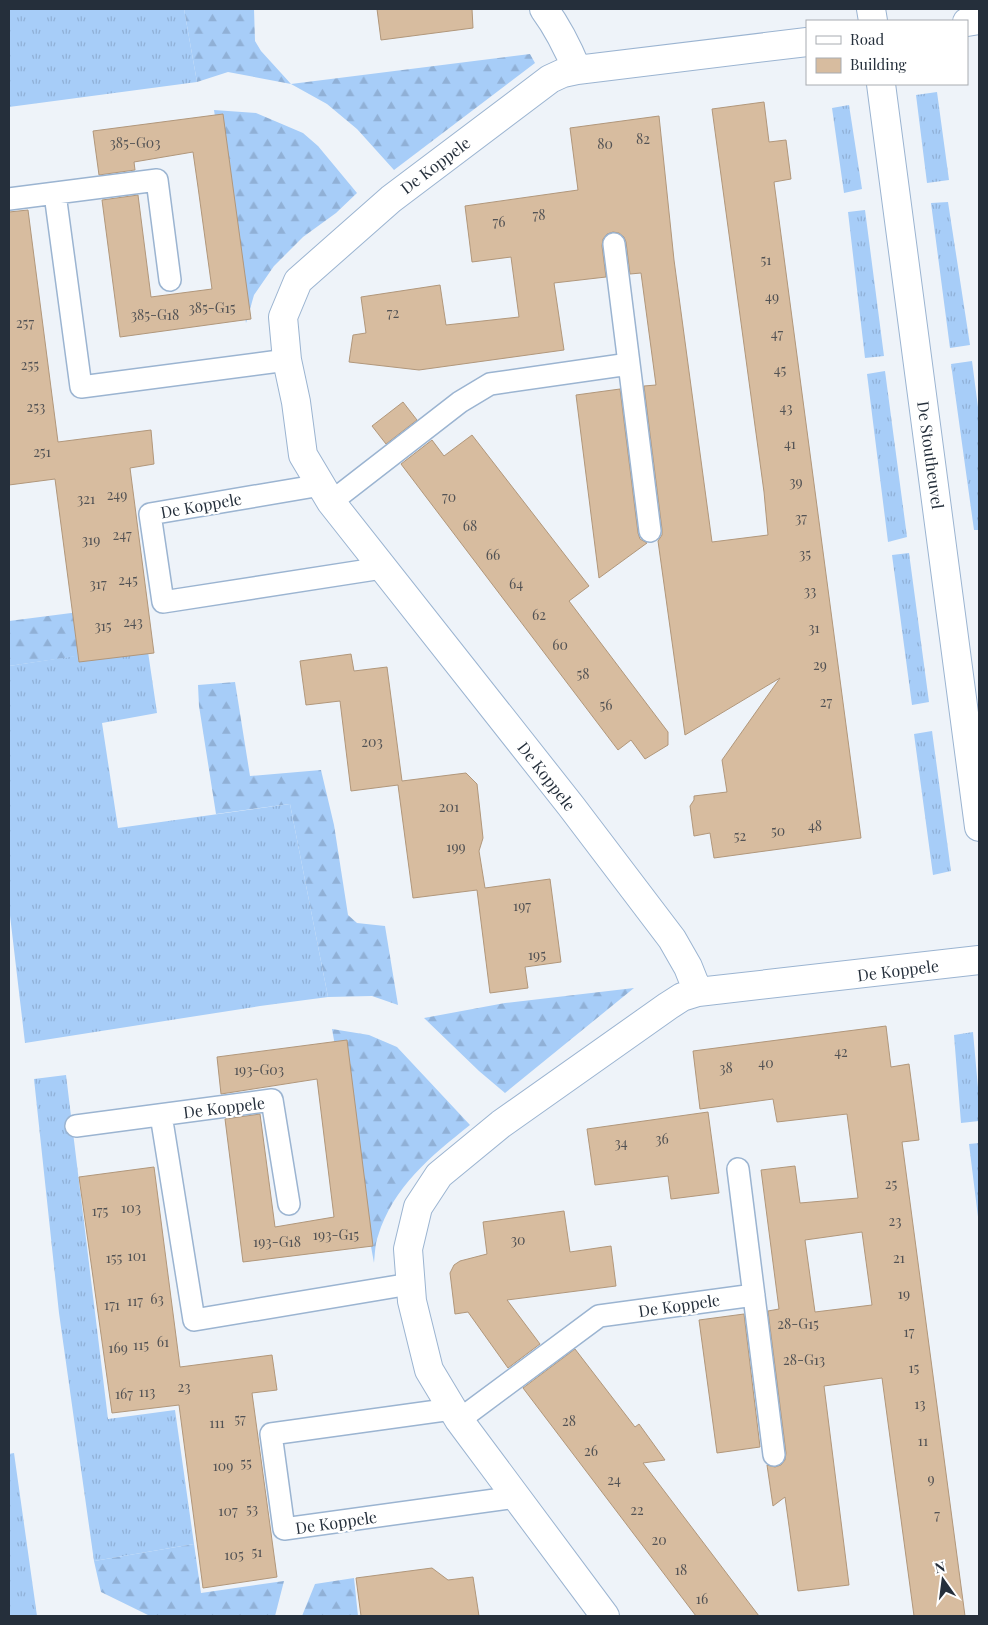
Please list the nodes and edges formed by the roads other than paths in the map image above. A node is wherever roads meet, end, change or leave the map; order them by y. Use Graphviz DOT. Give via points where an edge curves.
graph roads {
  1 [pos="544,9"];
  2 [pos="806,42"];
  3 [pos="577,70"];
  4 [pos="882,85"];
  5 [pos="54,194"];
  6 [pos="9,199"];
  7 [pos="614,244"];
  8 [pos="170,280"];
  9 [pos="287,360"];
  10 [pos="629,364"];
  11 [pos="326,493"];
  12 [pos="650,531"];
  13 [pos="382,568"];
  14 [pos="979,827"];
  15 [pos="979,960"];
  16 [pos="698,992"];
  17 [pos="161,1116"];
  18 [pos="76,1126"];
  19 [pos="738,1169"];
  20 [pos="289,1204"];
  21 [pos="410,1284"];
  22 [pos="754,1295"];
  23 [pos="456,1415"];
  24 [pos="774,1455"];
  25 [pos="516,1497"];
  26 [pos="605,1616"];
  1 -- 3 [label="street" via="568,47"];
  2 -- 3 [label="street, De Koppele"];
  3 -- 9 [label="street, De Koppele" via="550,79 525,97 391,199 298,281 283,317"];
  4 -- 14 [label="street, De Stoutheuvel"];
  5 -- 6 [label="lane"];
  5 -- 8 [label="lane" via="156,180"];
  5 -- 9 [label="lane" via="81,388"];
  7 -- 10 [label="lane"];
  9 -- 11 [label="street, De Koppele" via="302,455"];
  10 -- 11 [label="lane, De Koppele" via="490,384"];
  10 -- 12 [label="lane"];
  11 -- 13 [label="street, De Koppele"];
  11 -- 13 [label="lane, De Koppele" via="150,514 163,602"];
  13 -- 16 [label="street, De Koppele" via="672,939"];
  15 -- 16 [label="street, De Koppele"];
  16 -- 21 [label="street, De Koppele" via="668,1006 524,1107 439,1175 418,1207 408,1249"];
  17 -- 18 [label="lane, De Koppele"];
  17 -- 20 [label="lane, De Koppele" via="272,1100"];
  17 -- 21 [label="lane, De Koppele" via="194,1320"];
  19 -- 22 [label="lane"];
  21 -- 23 [label="street, De Koppele" via="429,1370"];
  22 -- 23 [label="lane, De Koppele" via="599,1316"];
  22 -- 24 [label="lane"];
  23 -- 25 [label="street, De Koppele"];
  23 -- 25 [label="lane, De Koppele" via="271,1434 284,1529"];
  25 -- 26 [label="street, De Koppele"];
}
